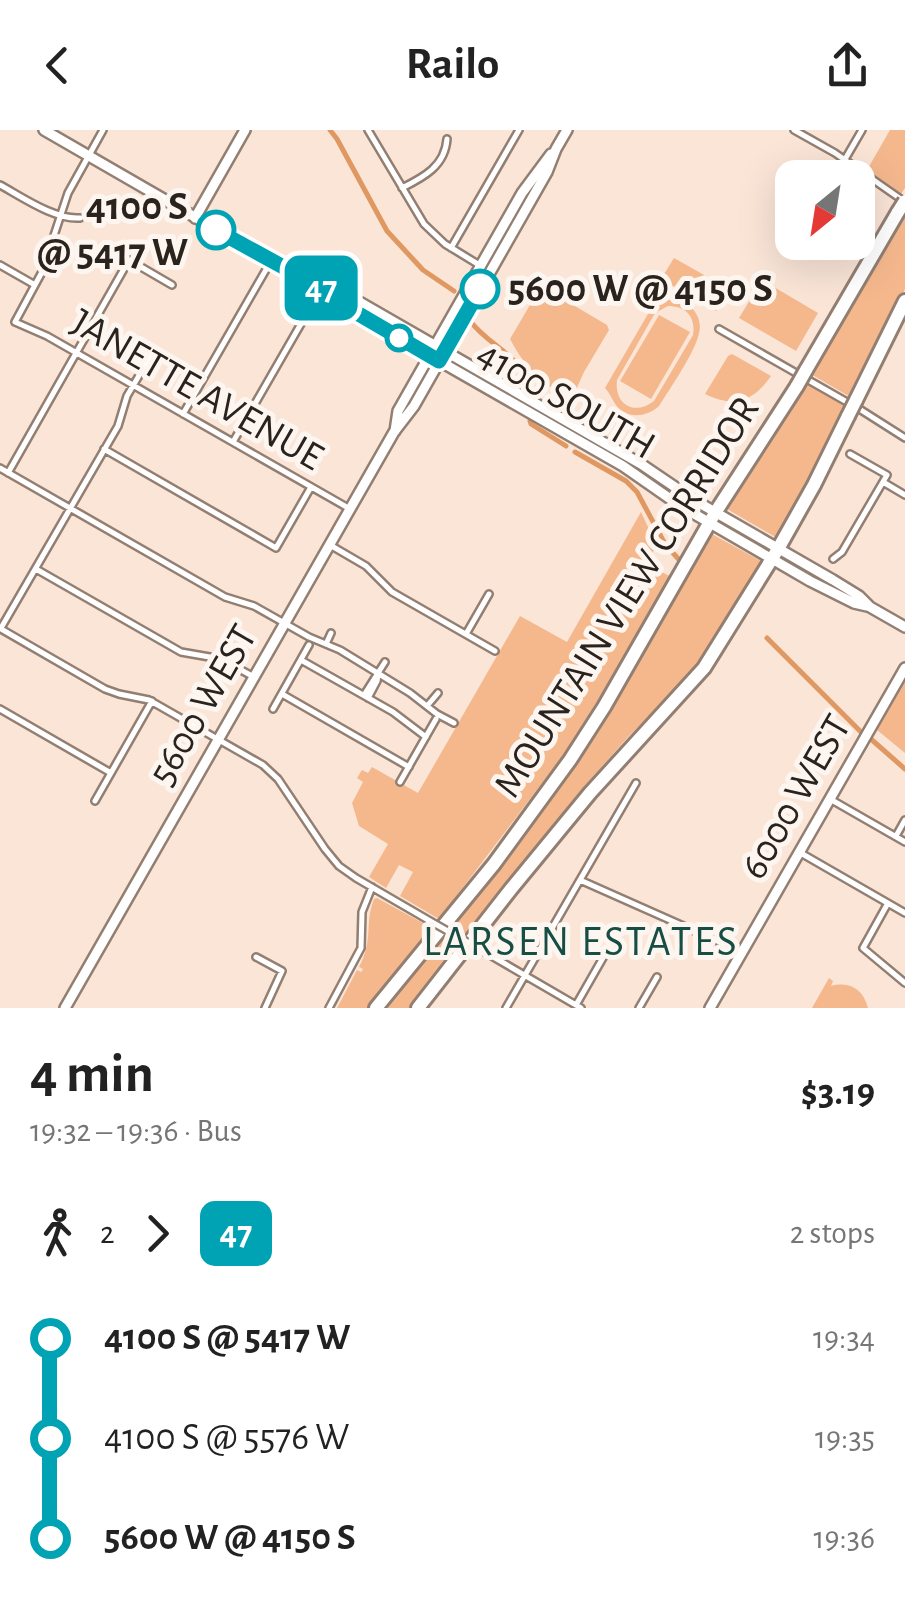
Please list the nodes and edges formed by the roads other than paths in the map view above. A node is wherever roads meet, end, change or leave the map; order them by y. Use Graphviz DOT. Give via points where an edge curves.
graph roads {
  1 [pos="44,130"];
  2 [pos="103,130"];
  3 [pos="244,130"];
  4 [pos="368,130"];
  5 [pos="518,130"];
  6 [pos="566,130"];
  7 [pos="795,130"];
  8 [pos="862,130"];
  9 [pos="446,139"];
  10 [pos="556,148"];
  11 [pos="88,156"];
  12 [pos="842,160"];
  13 [pos="845,160"];
  14 [pos="531,180"];
  15 [pos="875,184"];
  16 [pos="0,185"];
  17 [pos="402,188"];
  18 [pos="903,205"];
  19 [pos="60,216"];
  20 [pos="80,218"];
  21 [pos="196,218"];
  22 [pos="511,236"];
  23 [pos="451,248"];
  24 [pos="271,261"];
  25 [pos="0,265"];
  26 [pos="481,266"];
  27 [pos="172,285"];
  28 [pos="35,286"];
  29 [pos="321,288"];
  30 [pos="905,300"];
  31 [pos="719,329"];
  32 [pos="154,350"];
  33 [pos="76,352"];
  34 [pos="437,354"];
  35 [pos="133,385"];
  36 [pos="183,414"];
  37 [pos="905,438"];
  38 [pos="233,442"];
  39 [pos="104,449"];
  40 [pos="850,454"];
  41 [pos="0,468"];
  42 [pos="8,473"];
  43 [pos="884,478"];
  44 [pos="312,487"];
  45 [pos="904,491"];
  46 [pos="70,508"];
  47 [pos="350,509"];
  48 [pos="712,518"];
  49 [pos="330,545"];
  50 [pos="775,554"];
  51 [pos="834,559"];
  52 [pos="36,569"];
  53 [pos="489,594"];
  54 [pos="284,623"];
  55 [pos="905,627"];
  56 [pos="0,630"];
  57 [pos="331,633"];
  58 [pos="466,634"];
  59 [pos="326,644"];
  60 [pos="310,645"];
  61 [pos="495,651"];
  62 [pos="301,660"];
  63 [pos="384,662"];
  64 [pos="905,668"];
  65 [pos="378,674"];
  66 [pos="254,677"];
  67 [pos="438,692"];
  68 [pos="282,694"];
  69 [pos="366,697"];
  70 [pos="152,702"];
  71 [pos="427,706"];
  72 [pos="0,709"];
  73 [pos="273,709"];
  74 [pos="436,720"];
  75 [pos="454,723"];
  76 [pos="426,737"];
  77 [pos="218,740"];
  78 [pos="409,767"];
  79 [pos="111,773"];
  80 [pos="400,782"];
  81 [pos="636,783"];
  82 [pos="830,799"];
  83 [pos="95,801"];
  84 [pos="905,820"];
  85 [pos="896,836"];
  86 [pos="905,842"];
  87 [pos="799,852"];
  88 [pos="580,880"];
  89 [pos="372,888"];
  90 [pos="888,904"];
  91 [pos="905,913"];
  92 [pos="742,952"];
  93 [pos="256,956"];
  94 [pos="604,956"];
  95 [pos="525,976"];
  96 [pos="657,977"];
  97 [pos="905,982"];
  98 [pos="579,1006"];
  99 [pos="65,1008"];
  100 [pos="265,1008"];
  101 [pos="329,1008"];
  102 [pos="376,1008"];
  103 [pos="418,1008"];
  104 [pos="506,1008"];
  105 [pos="639,1008"];
  106 [pos="710,1008"];
  1 -- 11 [label="main road, 4100 SOUTH"];
  2 -- 11 [label="street"];
  3 -- 21 [label="main road"];
  4 -- 17 [label="street"];
  5 -- 23 [label="street"];
  6 -- 10 [label="main road, 5600 WEST"];
  7 -- 12 [label="street"];
  8 -- 13 [label="street"];
  9 -- 17 [label="street" via="434,168"];
  10 -- 14 [label="main road, 5600 WEST"];
  10 -- 22 [label="main road, 5600 WEST"];
  11 -- 19 [label="street"];
  11 -- 21 [label="main road, 4100 SOUTH"];
  14 -- 22 [label="main road"];
  14 -- 26 [label="main road, 5600 WEST"];
  15 -- 18 [label="street"];
  16 -- 19 [label="street"];
  17 -- 23 [label="street" via="424,224"];
  18 -- 48 [label="highway, MOUNTAIN VIEW CORRIDOR, bridge"];
  19 -- 20 [label="street"];
  19 -- 28 [label="street"];
  21 -- 24 [label="main road, 4100 SOUTH"];
  22 -- 34 [label="main road, 5600 WEST"];
  23 -- 26 [label="street"];
  24 -- 29 [label="main road, 4100 SOUTH"];
  24 -- 36 [label="street"];
  25 -- 28 [label="street"];
  26 -- 34 [label="main road, 5600 WEST"];
  27 -- 33 [label="street" via="129,260"];
  28 -- 33 [label="street, JANETTE AVENUE" via="15,322"];
  29 -- 34 [label="main road, 4100 SOUTH" via="350,296"];
  29 -- 38 [label="street"];
  30 -- 50 [label="highway, MOUNTAIN VIEW CORRIDOR, bridge"];
  31 -- 37 [label="street"];
  32 -- 35 [label="street"];
  33 -- 35 [label="street, JANETTE AVENUE"];
  33 -- 42 [label="street"];
  34 -- 47 [label="main road, 5600 WEST" via="408,416"];
  34 -- 48 [label="main road, 4100 SOUTH" via="641,464"];
  35 -- 36 [label="street, JANETTE AVENUE"];
  35 -- 39 [label="street"];
  36 -- 38 [label="street, JANETTE AVENUE"];
  38 -- 44 [label="street, JANETTE AVENUE"];
  39 -- 44 [label="street" via="276,548"];
  39 -- 46 [label="street"];
  40 -- 43 [label="street"];
  41 -- 42 [label="street"];
  42 -- 46 [label="street"];
  43 -- 45 [label="street"];
  43 -- 51 [label="street"];
  44 -- 47 [label="street, JANETTE AVENUE"];
  46 -- 52 [label="street"];
  46 -- 54 [label="street" via="225,598"];
  47 -- 49 [label="main road, 5600 WEST"];
  48 -- 50 [label="main road, 4100 SOUTH"];
  48 -- 102 [label="highway, MOUNTAIN VIEW CORRIDOR" via="559,777"];
  49 -- 54 [label="main road, 5600 WEST"];
  49 -- 58 [label="street" via="366,566 392,592"];
  50 -- 55 [label="main road, 4100 SOUTH"];
  50 -- 103 [label="highway, MOUNTAIN VIEW CORRIDOR" via="694,680 590,793"];
  52 -- 56 [label="street"];
  52 -- 66 [label="street" via="181,652 221,659"];
  53 -- 58 [label="street"];
  54 -- 59 [label="street"];
  54 -- 66 [label="main road, 5600 WEST"];
  56 -- 70 [label="street" via="105,689"];
  57 -- 59 [label="street"];
  58 -- 61 [label="street"];
  59 -- 65 [label="street"];
  60 -- 62 [label="street"];
  62 -- 68 [label="street"];
  62 -- 69 [label="street"];
  63 -- 65 [label="street"];
  64 -- 82 [label="main road, 6000 WEST"];
  65 -- 69 [label="street"];
  65 -- 71 [label="street"];
  66 -- 77 [label="main road, 5600 WEST"];
  67 -- 71 [label="street"];
  68 -- 73 [label="street"];
  68 -- 78 [label="street"];
  69 -- 76 [label="street"];
  70 -- 77 [label="street"];
  70 -- 79 [label="street"];
  71 -- 75 [label="street"];
  72 -- 79 [label="street"];
  74 -- 76 [label="street"];
  76 -- 78 [label="street"];
  77 -- 89 [label="street" via="273,774 334,861"];
  77 -- 99 [label="main road, 5600 WEST"];
  78 -- 80 [label="street"];
  79 -- 83 [label="street"];
  81 -- 88 [label="street"];
  82 -- 85 [label="street"];
  82 -- 87 [label="main road, 6000 WEST"];
  84 -- 85 [label="street"];
  85 -- 86 [label="street"];
  87 -- 90 [label="street"];
  87 -- 92 [label="main road, 6000 WEST"];
  88 -- 92 [label="street"];
  88 -- 95 [label="street"];
  89 -- 95 [label="street, bridge"];
  89 -- 101 [label="street" via="362,912 359,952"];
  90 -- 91 [label="street"];
  90 -- 97 [label="street" via="863,948"];
  92 -- 106 [label="main road, 6000 WEST"];
  93 -- 100 [label="street" via="282,971"];
  94 -- 98 [label="street"];
  95 -- 98 [label="street"];
  95 -- 104 [label="street"];
  96 -- 105 [label="street"];
}
